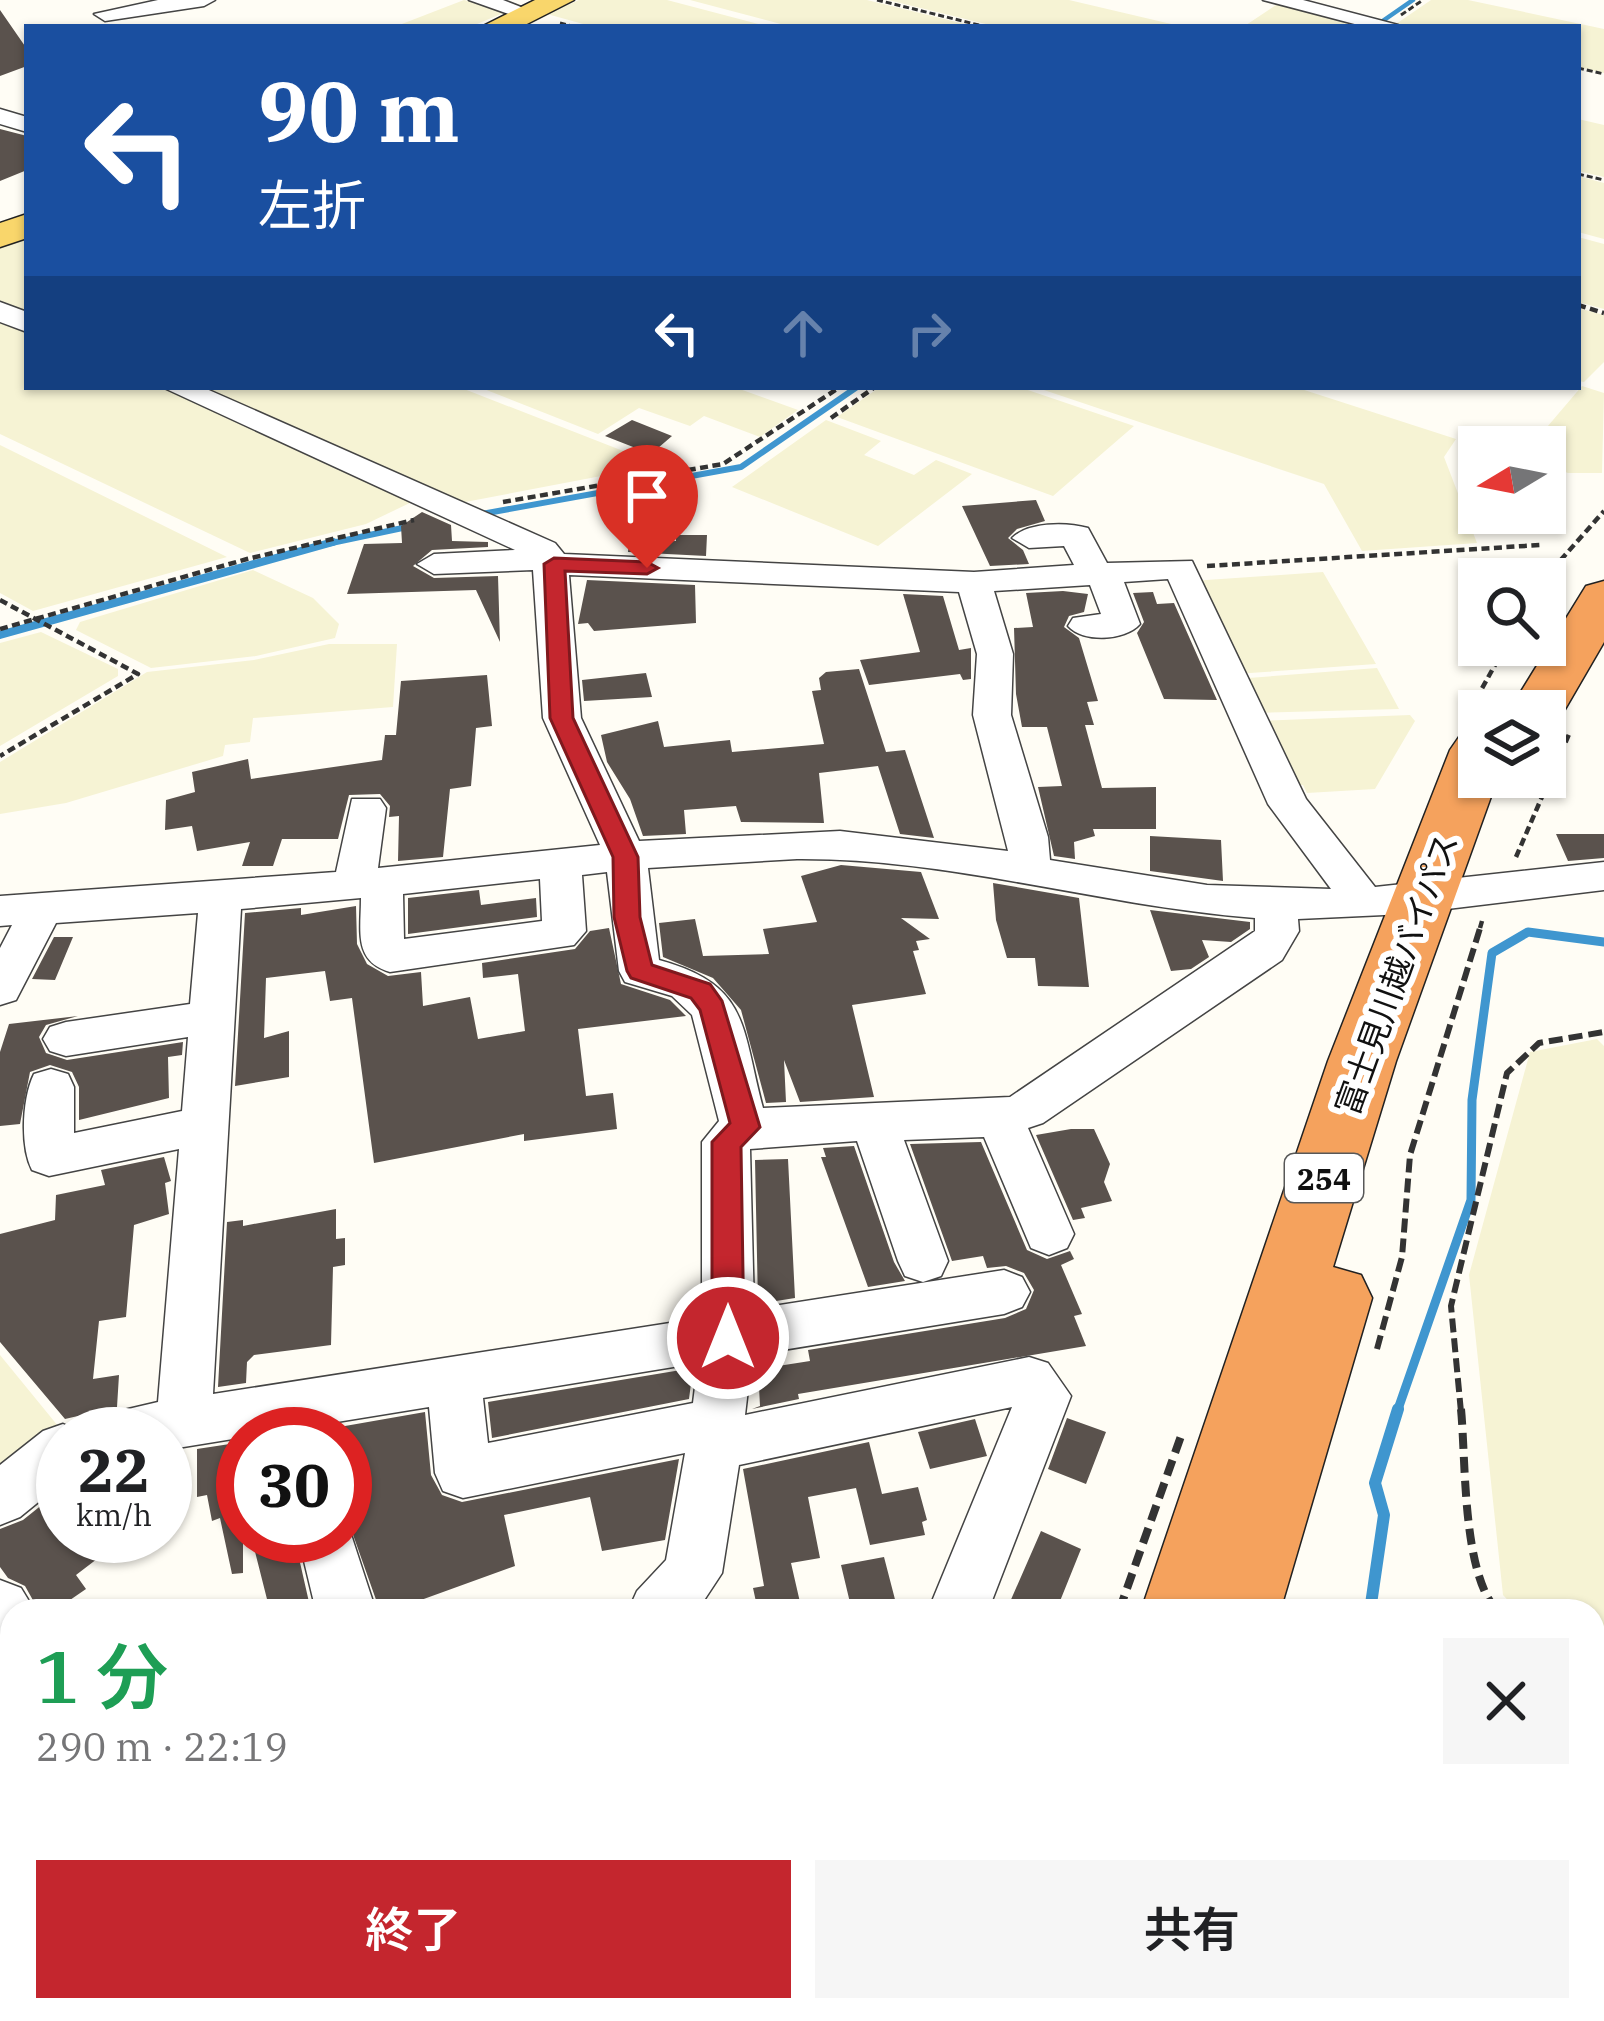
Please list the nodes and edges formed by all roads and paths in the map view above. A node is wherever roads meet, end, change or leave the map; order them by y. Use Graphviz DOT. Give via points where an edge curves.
graph roads {
  1 [pos="76,0"];
  2 [pos="205,0"];
  3 [pos="479,0"];
  4 [pos="560,0"];
  5 [pos="878,0"];
  6 [pos="1274,0"];
  7 [pos="528,14"];
  8 [pos="113,21"];
  9 [pos="503,24"];
  10 [pos="975,24"];
  11 [pos="1382,24"];
  12 [pos="184,390"];
  13 [pos="835,390"];
  14 [pos="871,390"];
  15 [pos="831,418"];
  16 [pos="1604,511"];
  17 [pos="457,512"];
  18 [pos="1029,538"];
  19 [pos="1540,545"];
  20 [pos="1604,546"];
  21 [pos="1563,558"];
  22 [pos="552,562"];
  23 [pos="434,564"];
  24 [pos="1180,568"];
  25 [pos="1099,573"];
  26 [pos="974,582"];
  27 [pos="1604,597"];
  28 [pos="1566,599"];
  29 [pos="0,600"];
  30 [pos="35,619"];
  31 [pos="1086,626"];
  32 [pos="0,629"];
  33 [pos="1566,692"];
  34 [pos="0,756"];
  35 [pos="1464,798"];
  36 [pos="1494,798"];
  37 [pos="1535,798"];
  38 [pos="366,808"];
  39 [pos="626,857"];
  40 [pos="560,863"];
  41 [pos="1030,871"];
  42 [pos="1604,876"];
  43 [pos="368,883"];
  44 [pos="1435,895"];
  45 [pos="220,898"];
  46 [pos="1275,903"];
  47 [pos="21,910"];
  48 [pos="0,989"];
  49 [pos="211,1017"];
  50 [pos="1602,1035"];
  51 [pos="67,1039"];
  52 [pos="51,1088"];
  53 [pos="1000,1118"];
  54 [pos="204,1125"];
  55 [pos="875,1125"];
  56 [pos="746,1127"];
  57 [pos="1048,1234"];
  58 [pos="923,1261"];
  59 [pos="1004,1292"];
  60 [pos="728,1338"];
  61 [pos="1375,1353"];
  62 [pos="454,1380"];
  63 [pos="185,1407"];
  64 [pos="345,1407"];
  65 [pos="716,1434"];
  66 [pos="36,1470"];
  67 [pos="0,1498"];
  68 [pos="334,1563"];
  69 [pos="684,1598"];
  70 [pos="343,1599"];
  71 [pos="963,1599"];
  72 [pos="1188,1599"];
  73 [pos="1240,1599"];
  74 [pos="1487,1599"];
  1 -- 8 [label="street"];
  2 -- 8 [label="street"];
  3 -- 7 [label="street"];
  4 -- 7 [label="main road"];
  5 -- 10 [label="path"];
  6 -- 11 [label="street"];
  7 -- 9 [label="main road"];
  12 -- 17 [label="street"];
  13 -- 17 [label="path" via="724,464"];
  14 -- 15 [label="path"];
  16 -- 21 [label="path"];
  17 -- 22 [label="street" via="543,550"];
  17 -- 30 [label="path" via="328,538"];
  18 -- 25 [label="street" via="1076,535"];
  19 -- 24 [label="path"];
  20 -- 28 [label="highway"];
  22 -- 23 [label="street"];
  22 -- 26 [label="street"];
  22 -- 39 [label="street" via="562,718"];
  24 -- 25 [label="street"];
  24 -- 44 [label="street" via="1288,805"];
  25 -- 26 [label="street"];
  25 -- 31 [label="street" via="1122,624"];
  26 -- 41 [label="street" via="995,654 992,715 1028,837"];
  27 -- 33 [label="highway"];
  29 -- 30 [label="path"];
  30 -- 32 [label="path"];
  30 -- 34 [label="path" via="138,674"];
  35 -- 44 [label="highway, 富士見川越バイパス / 254"];
  36 -- 44 [label="highway, 富士見川越バイパス / 254"];
  37 -- 44 [label="path" via="1522,851"];
  38 -- 43 [label="street"];
  39 -- 40 [label="street"];
  39 -- 41 [label="street" via="866,845"];
  39 -- 56 [label="street" via="627,917 640,971 687,984 712,1008"];
  40 -- 43 [label="street"];
  40 -- 43 [label="street" via="559,934 390,956"];
  41 -- 46 [label="street" via="1188,898"];
  42 -- 44 [label="street"];
  43 -- 45 [label="street"];
  44 -- 46 [label="street"];
  44 -- 61 [label="path" via="1402,1256"];
  44 -- 72 [label="highway, 富士見川越バイパス / 254" via="1362,1060"];
  44 -- 73 [label="highway, 富士見川越バイパス / 254"];
  45 -- 47 [label="street"];
  45 -- 49 [label="street"];
  46 -- 53 [label="street" via="1277,931 1267,949 1026,1110"];
  47 -- 48 [label="street"];
  49 -- 51 [label="street"];
  49 -- 54 [label="street"];
  50 -- 74 [label="path" via="1562,1032 1525,1049 1507,1073 1451,1306 1475,1562"];
  52 -- 54 [label="street" via="49,1156"];
  53 -- 55 [label="street"];
  53 -- 57 [label="street"];
  54 -- 63 [label="street"];
  55 -- 56 [label="street"];
  55 -- 58 [label="street"];
  56 -- 60 [label="street" via="726,1142"];
  59 -- 60 [label="street"];
  60 -- 62 [label="street"];
  60 -- 65 [label="street"];
  62 -- 64 [label="street"];
  62 -- 65 [label="street" via="463,1473"];
  65 -- 69 [label="street"];
  65 -- 71 [label="street" via="1029,1380 1044,1396"];
  66 -- 67 [label="street"];
  68 -- 70 [label="street"];
}
